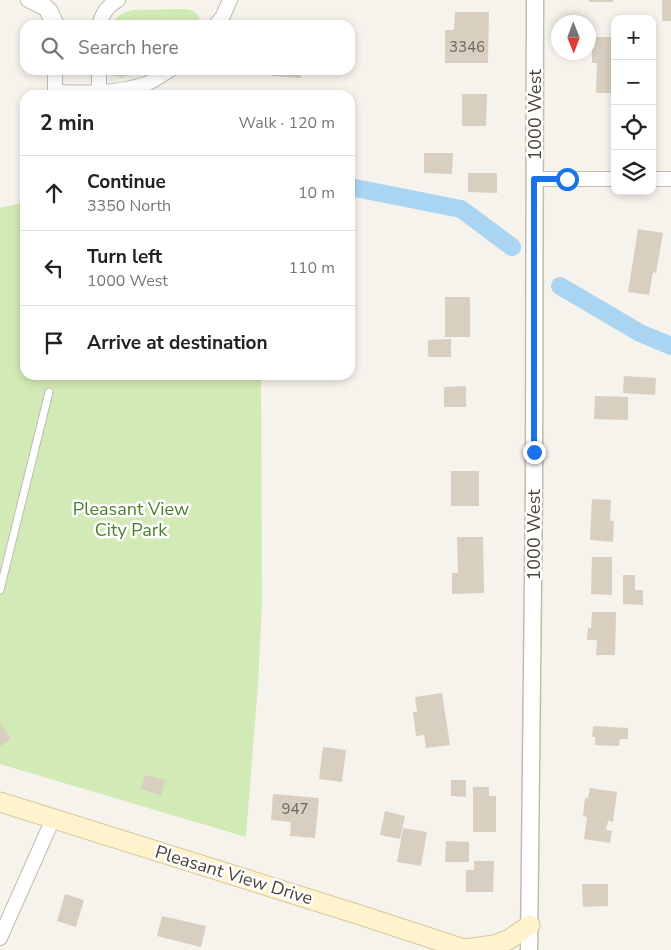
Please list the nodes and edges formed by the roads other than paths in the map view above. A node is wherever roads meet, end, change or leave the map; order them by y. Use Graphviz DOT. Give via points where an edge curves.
graph roads {
  1 [pos="28,0"];
  2 [pos="44,0"];
  3 [pos="118,0"];
  4 [pos="230,0"];
  5 [pos="535,0"];
  6 [pos="51,20"];
  7 [pos="59,20"];
  8 [pos="100,20"];
  9 [pos="220,20"];
  10 [pos="55,75"];
  11 [pos="99,75"];
  12 [pos="161,75"];
  13 [pos="55,90"];
  14 [pos="99,90"];
  15 [pos="121,90"];
  16 [pos="534,179"];
  17 [pos="611,179"];
  18 [pos="656,179"];
  19 [pos="671,179"];
  20 [pos="49,392"];
  21 [pos="0,590"];
  22 [pos="0,802"];
  23 [pos="53,819"];
  24 [pos="530,925"];
  25 [pos="0,938"];
  26 [pos="466,950"];
  27 [pos="529,950"];
  1 -- 6 [label="street" via="46,9"];
  2 -- 7 [label="lane" via="53,8"];
  3 -- 8 [label="street"];
  4 -- 9 [label="street"];
  5 -- 16 [label="street, 1000 West"];
  10 -- 13 [label="street"];
  11 -- 14 [label="street"];
  12 -- 15 [label="street"];
  16 -- 17 [label="street"];
  16 -- 24 [label="street, 1000 West"];
  18 -- 19 [label="street"];
  20 -- 21 [label="lane"];
  22 -- 23 [label="main road, Pleasant View Drive"];
  23 -- 25 [label="street"];
  23 -- 26 [label="main road, Pleasant View Drive"];
  24 -- 26 [label="main road" via="508,940"];
  24 -- 27 [label="street, 1000 West"];
}
